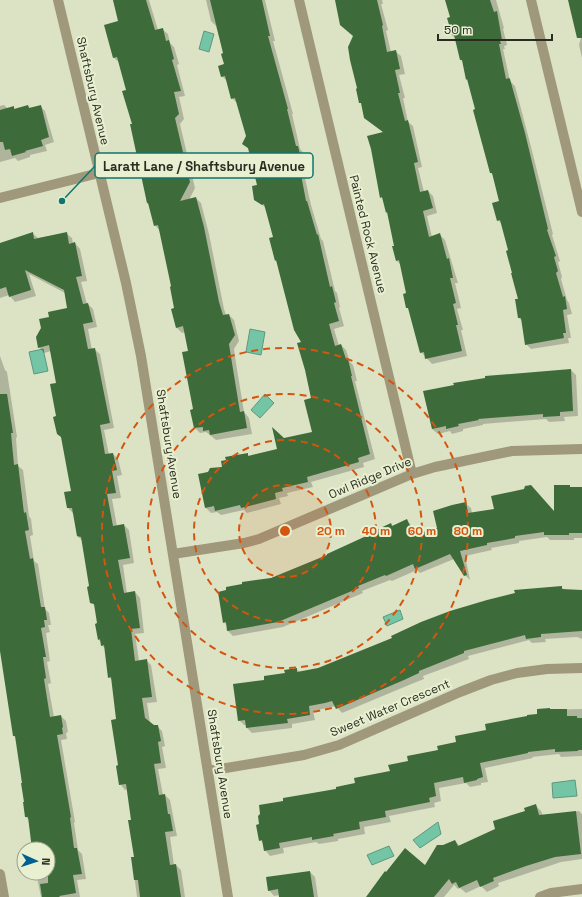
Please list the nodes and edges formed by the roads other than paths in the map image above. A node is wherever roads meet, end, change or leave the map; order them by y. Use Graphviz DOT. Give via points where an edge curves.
graph roads {
  1 [pos="58,0"];
  2 [pos="299,0"];
  3 [pos="531,0"];
  4 [pos="99,173"];
  5 [pos="0,198"];
  6 [pos="582,212"];
  7 [pos="582,449"];
  8 [pos="412,474"];
  9 [pos="173,554"];
  10 [pos="582,668"];
  11 [pos="208,771"];
  12 [pos="0,874"];
  13 [pos="582,890"];
  14 [pos="4,897"];
  15 [pos="228,897"];
  16 [pos="540,897"];
  1 -- 4 [label="street, Shaftsbury Avenue"];
  2 -- 8 [label="street, Painted Rock Avenue"];
  3 -- 6 [label="street"];
  4 -- 5 [label="street"];
  4 -- 9 [label="street, Shaftsbury Avenue" via="140,349"];
  7 -- 8 [label="street, Owl Ridge Drive" via="512,451"];
  8 -- 9 [label="street, Owl Ridge Drive" via="259,539"];
  9 -- 11 [label="street, Shaftsbury Avenue"];
  10 -- 11 [label="street, Sweet Water Crescent" via="510,674 460,692 319,752"];
  11 -- 15 [label="street, Shaftsbury Avenue"];
  12 -- 14 [label="street"];
  13 -- 16 [label="street" via="551,893"];
}
